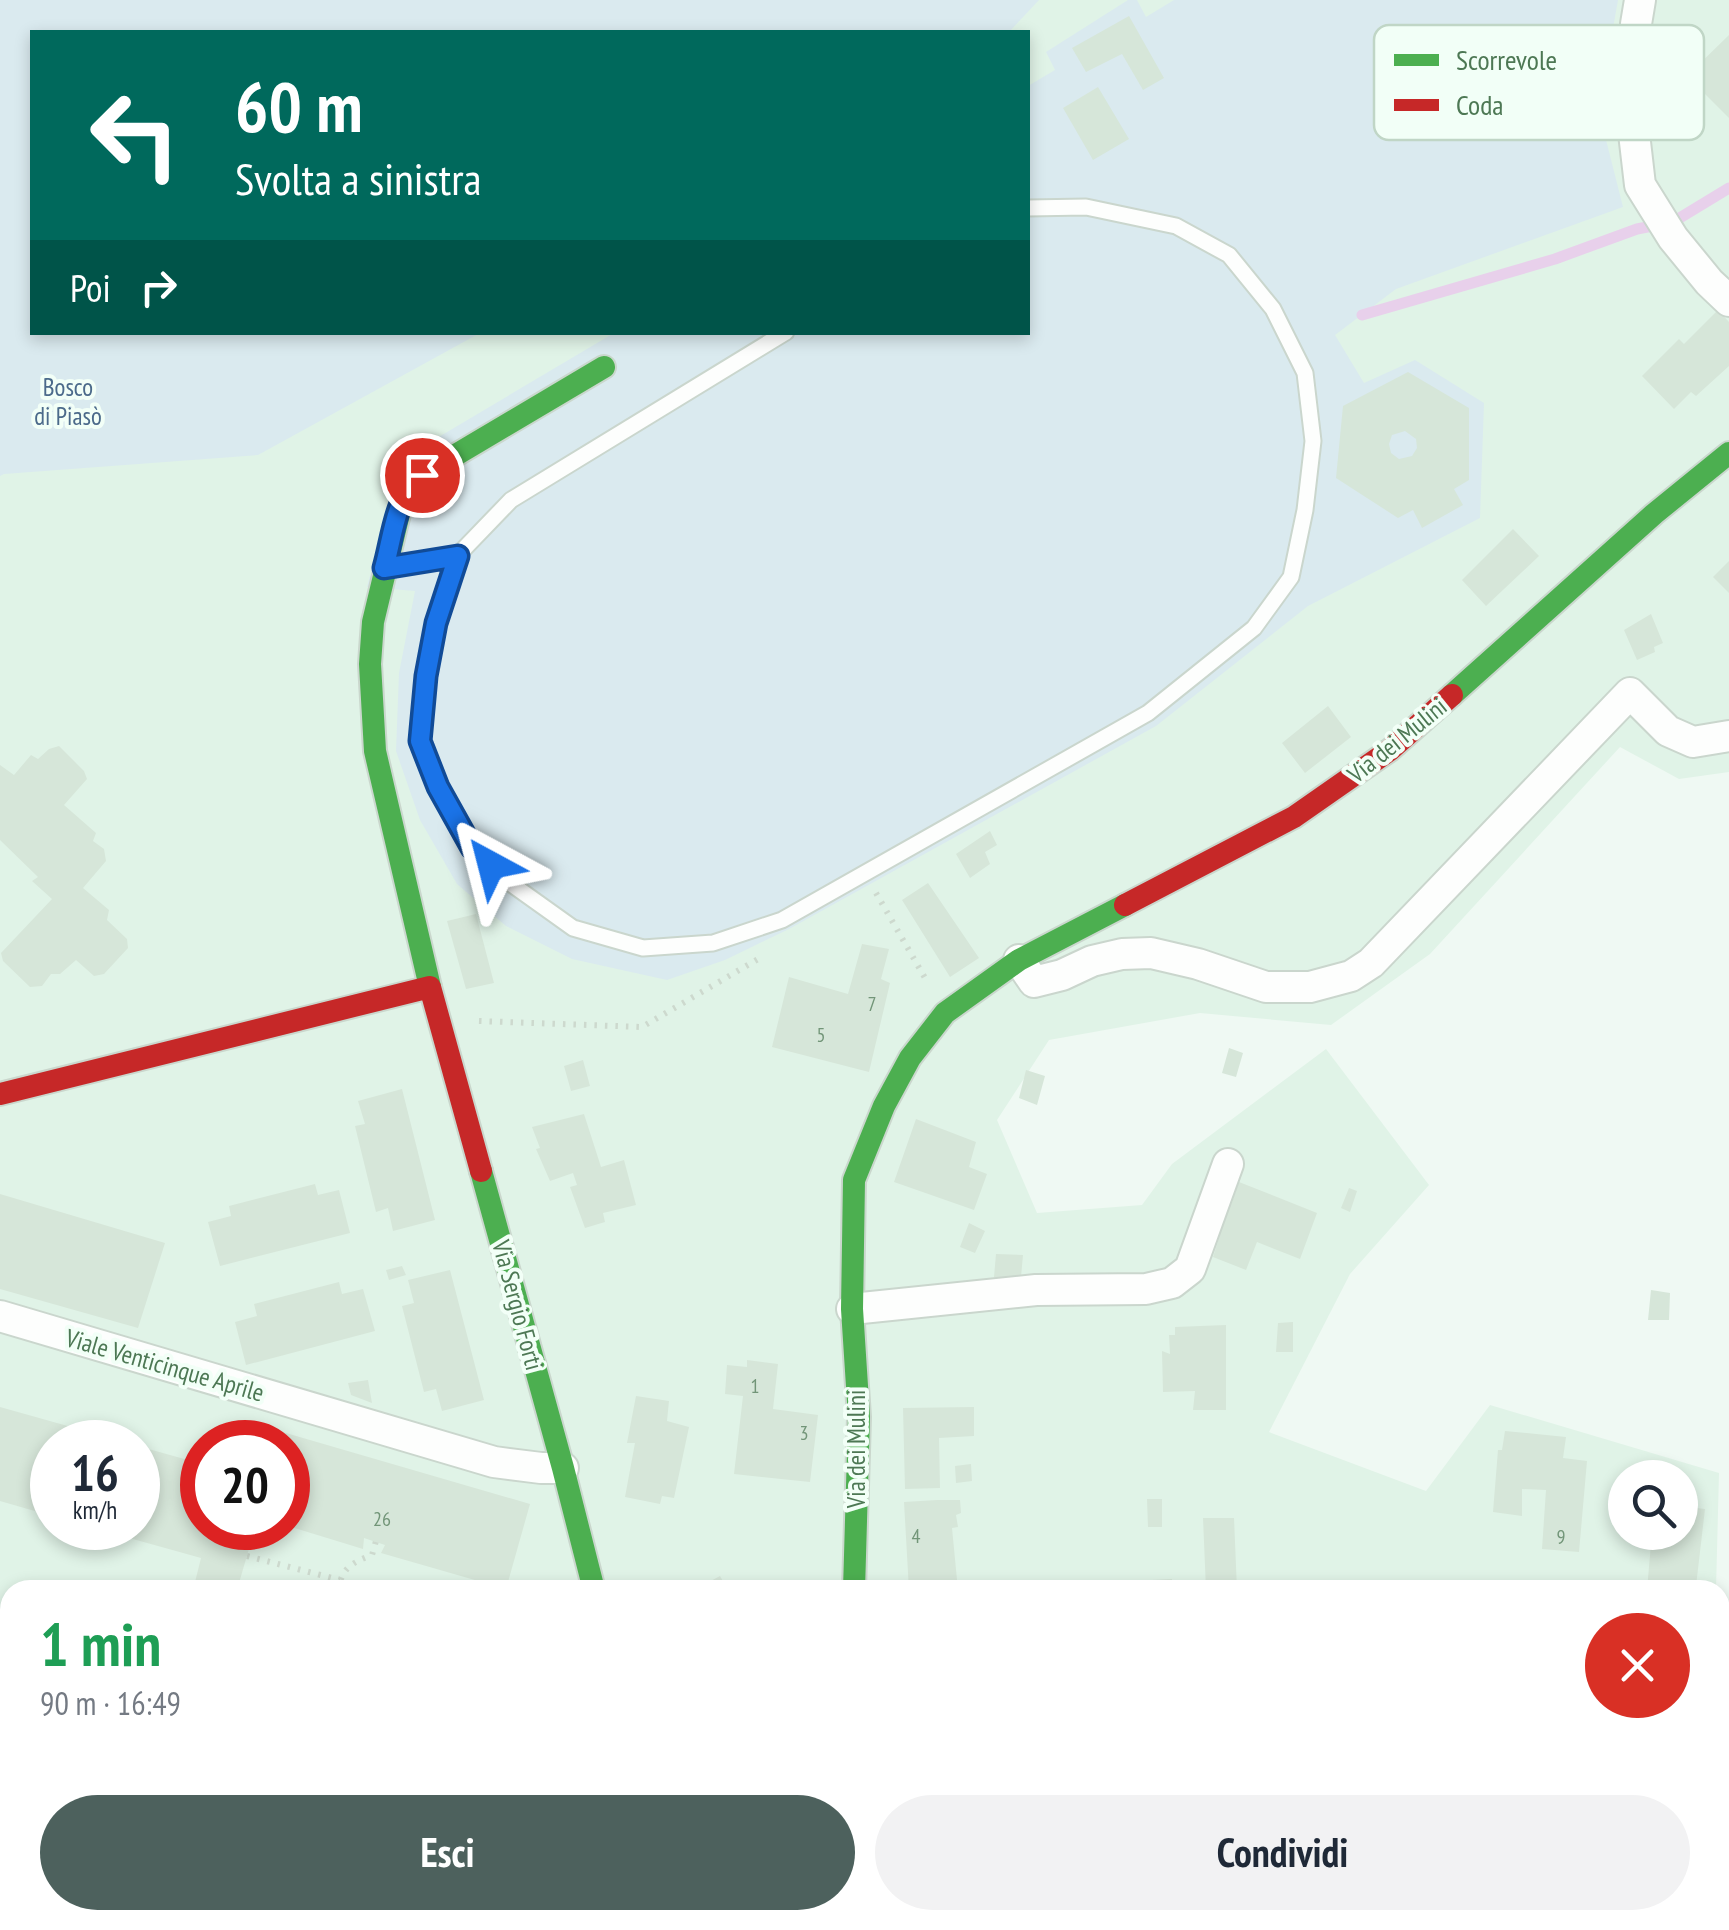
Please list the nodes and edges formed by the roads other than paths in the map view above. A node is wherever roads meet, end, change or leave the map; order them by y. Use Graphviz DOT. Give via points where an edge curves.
graph roads {
  1 [pos="1640,0"];
  2 [pos="1636,25"];
  3 [pos="1635,140"];
  4 [pos="1030,208"];
  5 [pos="1729,301"];
  6 [pos="781,335"];
  7 [pos="604,367"];
  8 [pos="1729,453"];
  9 [pos="458,556"];
  10 [pos="384,568"];
  11 [pos="1729,736"];
  12 [pos="1019,960"];
  13 [pos="430,987"];
  14 [pos="0,1094"];
  15 [pos="1228,1164"];
  16 [pos="852,1309"];
  17 [pos="0,1316"];
  18 [pos="564,1468"];
  19 [pos="592,1580"];
  20 [pos="854,1580"];
  1 -- 2 [label="street"];
  3 -- 5 [label="street" via="1640,185 1673,238"];
  4 -- 9 [label="lane" via="1086,207 1176,226 1229,256 1273,310 1305,373 1313,442 1292,577 1254,628 1148,713 782,920 714,942 642,948 573,928 510,883 472,848 438,787 420,741 436,623"];
  6 -- 9 [label="lane" via="511,500"];
  7 -- 10 [label="street" via="410,484"];
  8 -- 12 [label="street, Via dei Mulini" via="1390,750 1294,817"];
  9 -- 10 [label="lane"];
  10 -- 13 [label="street" via="370,664 375,751"];
  11 -- 12 [label="street" via="1693,742 1668,732 1630,693 1371,963 1350,976 1310,987 1266,988 1151,953 1092,961 1034,982"];
  12 -- 16 [label="street, Via dei Mulini" via="945,1013 884,1106 854,1180"];
  13 -- 14 [label="street"];
  13 -- 18 [label="street, Via Sergio Forti"];
  15 -- 16 [label="street" via="1190,1268 1172,1283"];
  16 -- 20 [label="street, Via dei Mulini" via="860,1416"];
  17 -- 18 [label="street, Viale Venticinque Aprile" via="494,1462"];
  18 -- 19 [label="street, Via Sergio Forti"];
}
